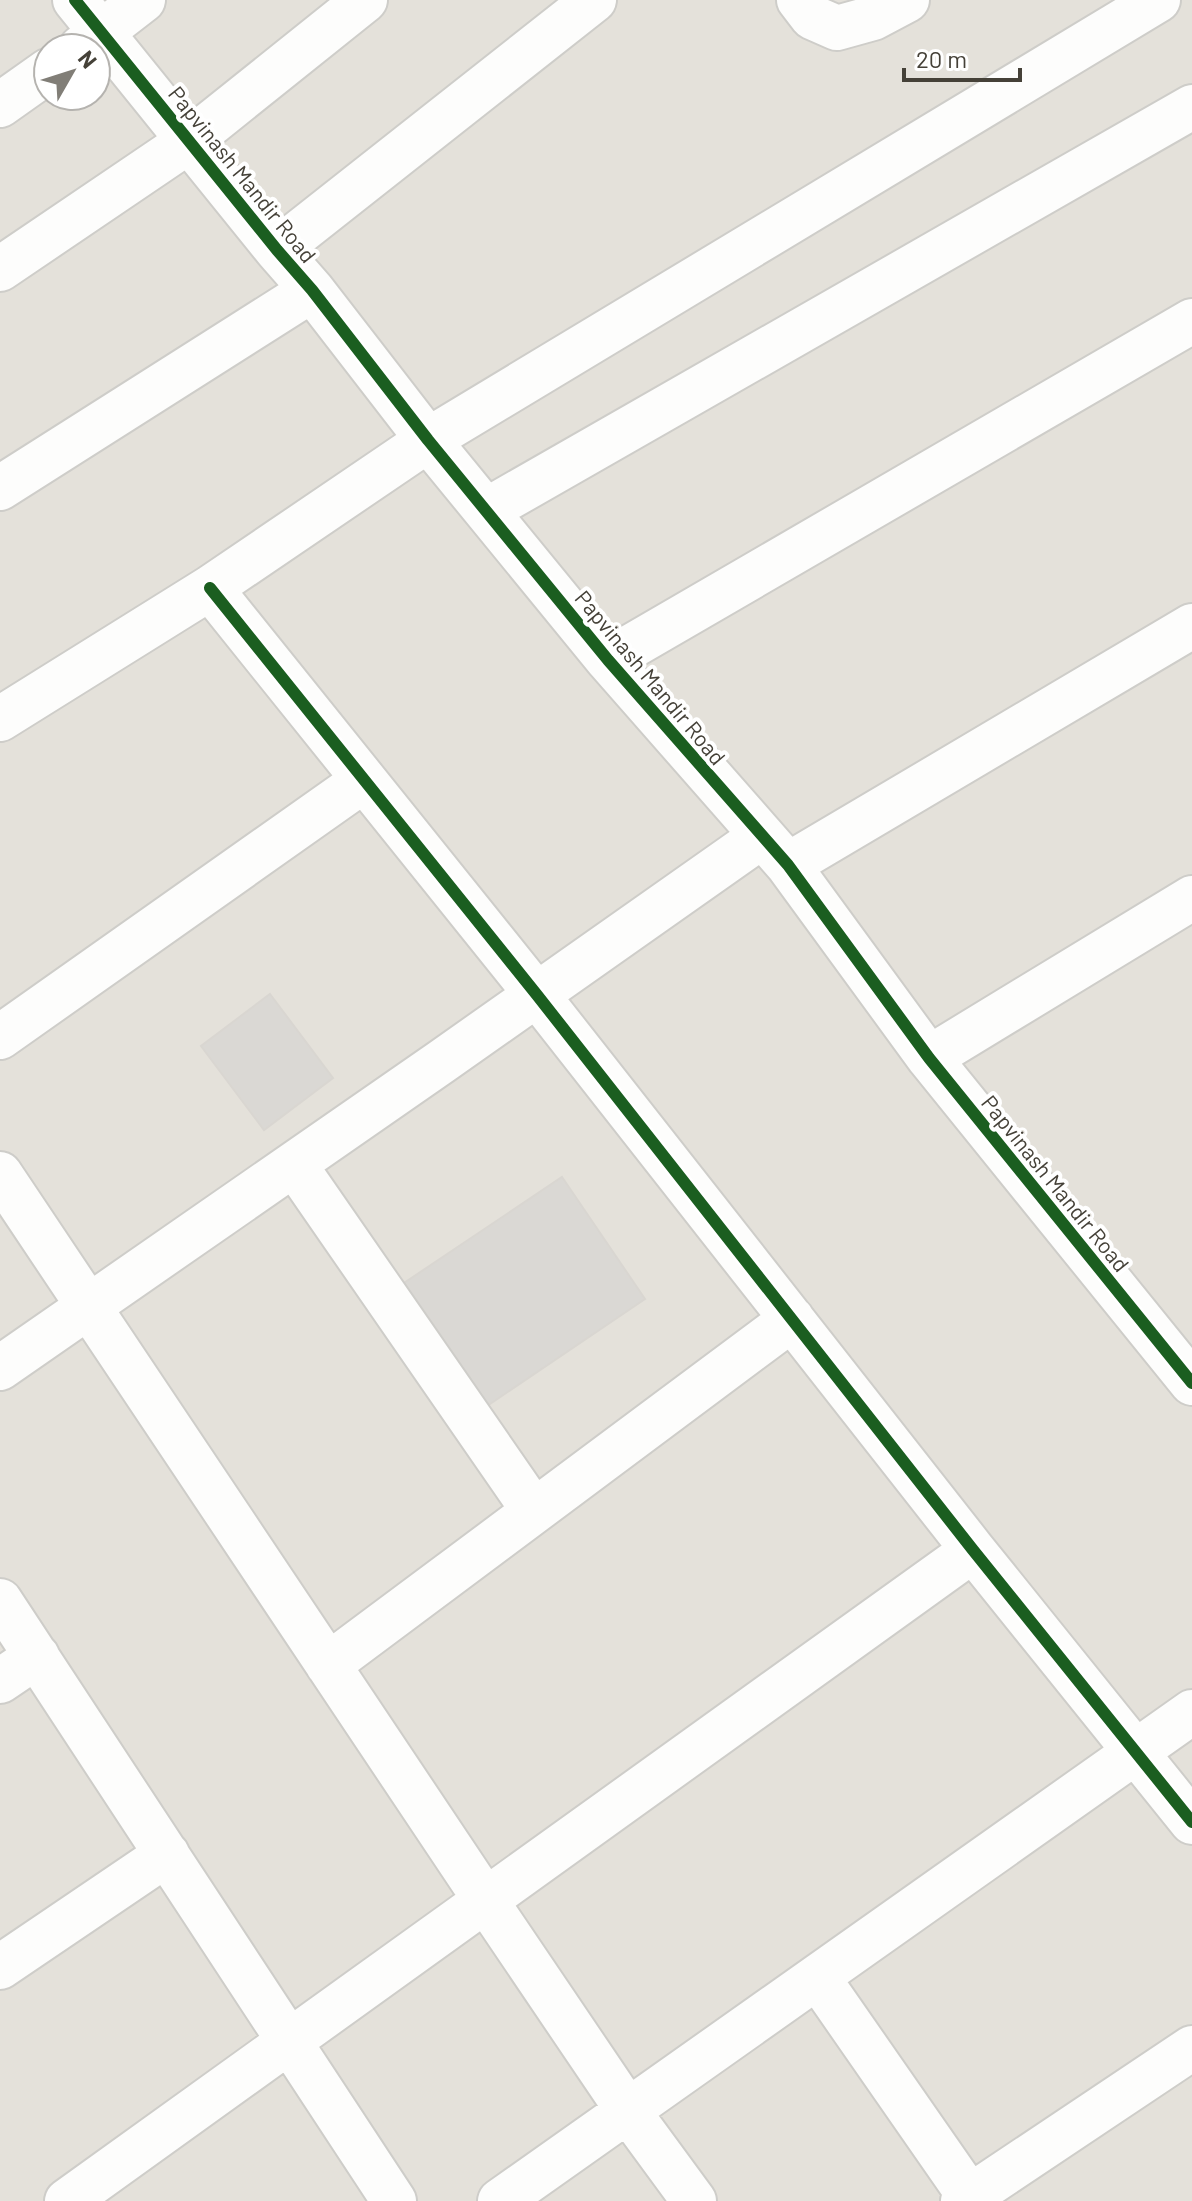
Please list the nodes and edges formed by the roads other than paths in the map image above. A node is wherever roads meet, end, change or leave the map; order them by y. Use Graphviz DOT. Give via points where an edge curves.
graph roads {
  1 [pos="75,0"];
  2 [pos="143,0"];
  3 [pos="365,0"];
  4 [pos="594,0"];
  5 [pos="799,0"];
  6 [pos="907,0"];
  7 [pos="1158,0"];
  8 [pos="87,32"];
  9 [pos="102,32"];
  10 [pos="112,62"];
  11 [pos="32,82"];
  12 [pos="0,105"];
  13 [pos="1192,107"];
  14 [pos="189,141"];
  15 [pos="277,250"];
  16 [pos="0,269"];
  17 [pos="312,290"];
  18 [pos="1192,321"];
  19 [pos="428,440"];
  20 [pos="0,488"];
  21 [pos="487,510"];
  22 [pos="210,588"];
  23 [pos="1192,626"];
  24 [pos="608,660"];
  25 [pos="0,719"];
  26 [pos="364,780"];
  27 [pos="775,850"];
  28 [pos="1192,898"];
  29 [pos="537,995"];
  30 [pos="0,1037"];
  31 [pos="929,1058"];
  32 [pos="294,1164"];
  33 [pos="0,1174"];
  34 [pos="89,1306"];
  35 [pos="792,1319"];
  36 [pos="0,1368"];
  37 [pos="1192,1383"];
  38 [pos="534,1511"];
  39 [pos="973,1550"];
  40 [pos="0,1601"];
  41 [pos="37,1656"];
  42 [pos="328,1665"];
  43 [pos="0,1681"];
  44 [pos="1192,1712"];
  45 [pos="1137,1751"];
  46 [pos="1192,1822"];
  47 [pos="167,1854"];
  48 [pos="486,1901"];
  49 [pos="0,1967"];
  50 [pos="818,1978"];
  51 [pos="289,2041"];
  52 [pos="1192,2048"];
  53 [pos="628,2111"];
  54 [pos="968,2199"];
  55 [pos="67,2201"];
  56 [pos="394,2201"];
  57 [pos="500,2201"];
  58 [pos="694,2201"];
  1 -- 8 [label="street, Papvinash Mandir Road"];
  2 -- 9 [label="street"];
  3 -- 14 [label="street"];
  4 -- 15 [label="street"];
  5 -- 6 [label="street" via="812,17 837,28 873,18"];
  7 -- 19 [label="street"];
  10 -- 14 [label="street, Papvinash Mandir Road"];
  11 -- 12 [label="street"];
  13 -- 21 [label="street"];
  14 -- 15 [label="street, Papvinash Mandir Road"];
  14 -- 16 [label="street"];
  15 -- 17 [label="street, Papvinash Mandir Road"];
  17 -- 19 [label="street, Papvinash Mandir Road"];
  17 -- 20 [label="street"];
  18 -- 24 [label="street"];
  19 -- 21 [label="street, Papvinash Mandir Road"];
  19 -- 22 [label="street"];
  21 -- 24 [label="street, Papvinash Mandir Road"];
  22 -- 25 [label="street"];
  22 -- 26 [label="street"];
  23 -- 27 [label="street"];
  24 -- 27 [label="street, Papvinash Mandir Road"];
  26 -- 29 [label="street"];
  26 -- 30 [label="street"];
  27 -- 29 [label="street"];
  27 -- 31 [label="street, Papvinash Mandir Road"];
  28 -- 31 [label="street"];
  29 -- 32 [label="street"];
  29 -- 35 [label="street"];
  31 -- 37 [label="street, Papvinash Mandir Road"];
  32 -- 34 [label="street"];
  32 -- 38 [label="street"];
  33 -- 34 [label="street"];
  34 -- 36 [label="street"];
  34 -- 42 [label="street"];
  35 -- 38 [label="street"];
  35 -- 39 [label="street"];
  38 -- 42 [label="street"];
  39 -- 45 [label="street"];
  39 -- 48 [label="street"];
  40 -- 41 [label="street"];
  41 -- 43 [label="street"];
  41 -- 47 [label="street"];
  42 -- 48 [label="street"];
  44 -- 45 [label="street"];
  45 -- 46 [label="street"];
  45 -- 50 [label="street"];
  47 -- 49 [label="street"];
  47 -- 51 [label="street"];
  48 -- 51 [label="street"];
  48 -- 53 [label="street"];
  50 -- 53 [label="street"];
  50 -- 54 [label="street"];
  51 -- 55 [label="street"];
  51 -- 56 [label="street"];
  52 -- 54 [label="street"];
  53 -- 57 [label="street"];
  53 -- 58 [label="street"];
}
